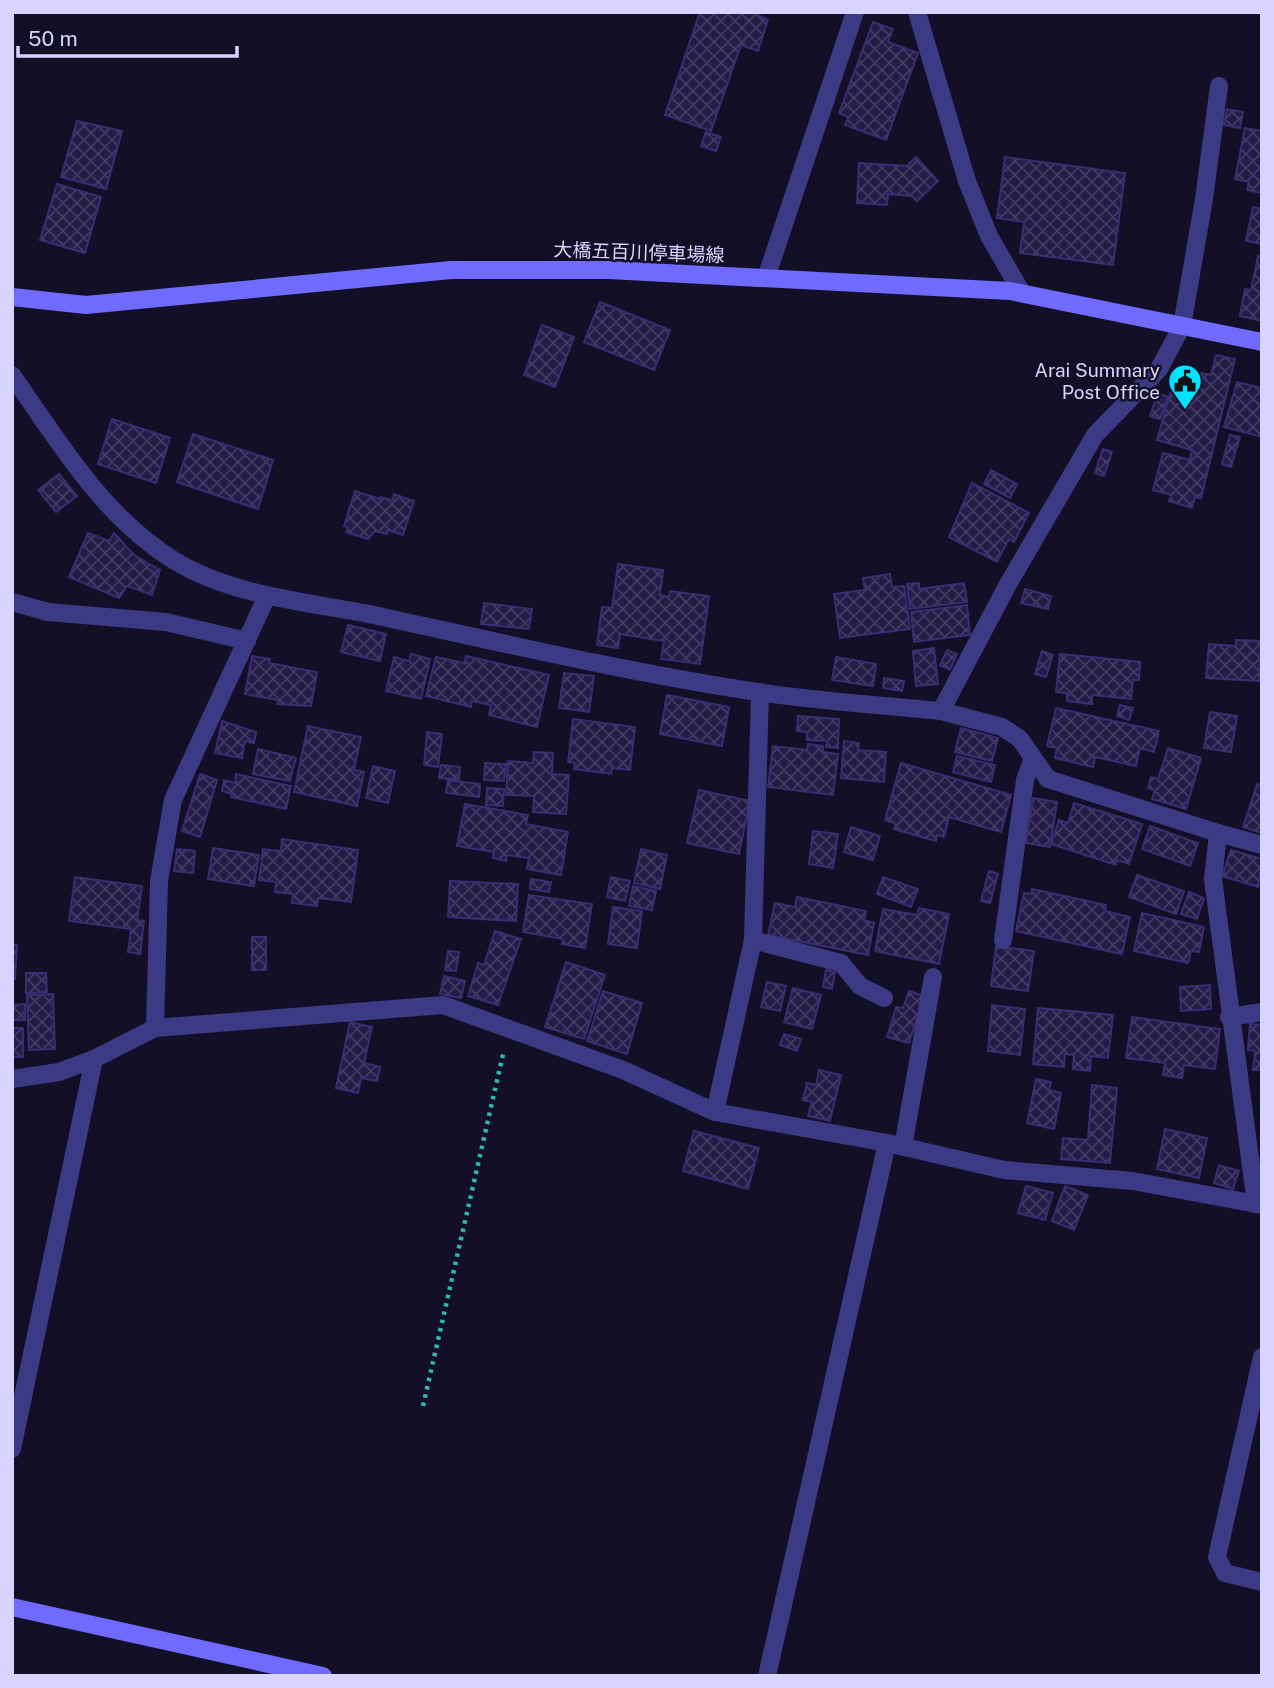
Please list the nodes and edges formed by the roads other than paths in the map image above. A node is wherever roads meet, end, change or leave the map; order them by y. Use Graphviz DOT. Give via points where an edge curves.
graph roads {
  1 [pos="855,12"];
  2 [pos="917,12"];
  3 [pos="1219,86"];
  4 [pos="766,278"];
  5 [pos="1022,293"];
  6 [pos="12,297"];
  7 [pos="1182,326"];
  8 [pos="1262,342"];
  9 [pos="12,375"];
  10 [pos="267,596"];
  11 [pos="12,602"];
  12 [pos="247,641"];
  13 [pos="760,692"];
  14 [pos="941,711"];
  15 [pos="1033,758"];
  16 [pos="1218,833"];
  17 [pos="1262,845"];
  18 [pos="753,940"];
  19 [pos="1003,940"];
  20 [pos="933,977"];
  21 [pos="884,998"];
  22 [pos="1262,1012"];
  23 [pos="1229,1017"];
  24 [pos="155,1028"];
  25 [pos="93,1059"];
  26 [pos="12,1079"];
  27 [pos="715,1112"];
  28 [pos="895,1145"];
  29 [pos="1259,1205"];
  30 [pos="1262,1357"];
  31 [pos="12,1450"];
  32 [pos="1262,1582"];
  33 [pos="12,1607"];
  34 [pos="323,1676"];
  35 [pos="767,1676"];
  1 -- 4 [label="street"];
  2 -- 5 [label="street" via="967,181 989,236"];
  3 -- 7 [label="street"];
  4 -- 5 [label="main road, 大橋五百川停車場線"];
  4 -- 6 [label="main road, 大橋五百川停車場線" via="609,270 451,270 86,306"];
  5 -- 7 [label="main road, 大橋五百川停車場線"];
  7 -- 8 [label="main road, 大橋五百川停車場線"];
  7 -- 14 [label="street" via="1160,369 1096,435 1007,586"];
  9 -- 10 [label="street" via="107,507 194,571"];
  10 -- 12 [label="street"];
  10 -- 13 [label="street"];
  11 -- 12 [label="street" via="48,612 166,622"];
  12 -- 24 [label="street" via="173,800 159,881"];
  13 -- 14 [label="street"];
  13 -- 18 [label="street"];
  14 -- 15 [label="street" via="1002,727 1020,739"];
  15 -- 16 [label="street" via="1048,779"];
  15 -- 19 [label="street" via="1024,780"];
  16 -- 17 [label="street"];
  16 -- 23 [label="street" via="1213,879"];
  18 -- 21 [label="street" via="841,963 860,986"];
  18 -- 27 [label="street"];
  20 -- 28 [label="street"];
  22 -- 23 [label="street"];
  23 -- 29 [label="street"];
  24 -- 25 [label="street"];
  24 -- 27 [label="street" via="443,1005 623,1070"];
  25 -- 26 [label="street" via="59,1072"];
  25 -- 31 [label="street"];
  27 -- 28 [label="street"];
  28 -- 29 [label="street" via="1004,1170 1133,1181"];
  28 -- 35 [label="street"];
  30 -- 32 [label="street" via="1217,1557 1225,1573"];
  33 -- 34 [label="main road"];
}
